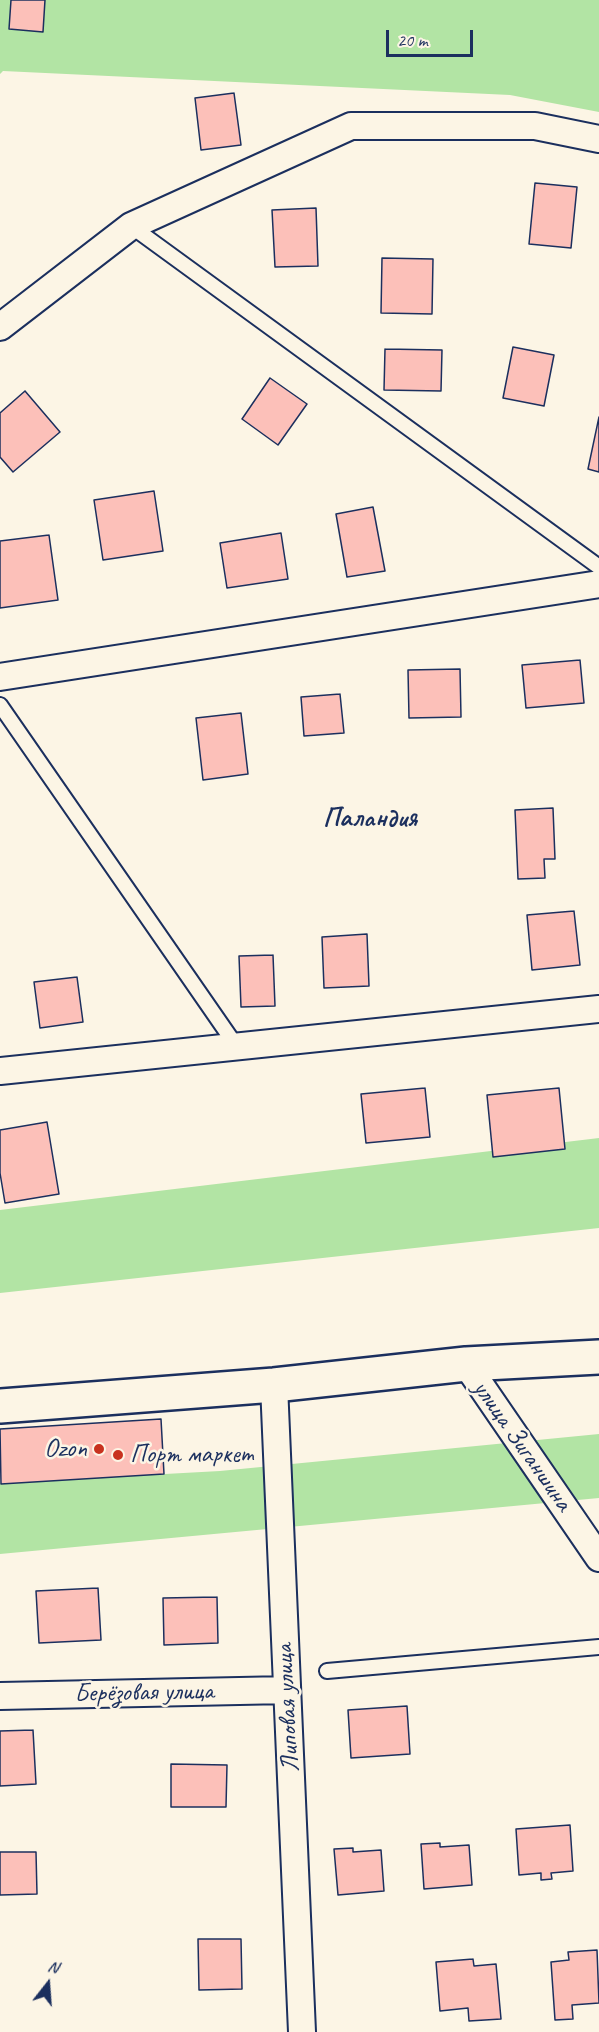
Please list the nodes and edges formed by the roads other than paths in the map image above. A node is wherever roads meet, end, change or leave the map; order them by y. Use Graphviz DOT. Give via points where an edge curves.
graph roads {
  1 [pos="599,139"];
  2 [pos="131,226"];
  3 [pos="0,327"];
  4 [pos="599,567"];
  5 [pos="599,584"];
  6 [pos="0,676"];
  7 [pos="0,705"];
  8 [pos="599,1009"];
  9 [pos="237,1047"];
  10 [pos="0,1071"];
  11 [pos="599,1357"];
  12 [pos="466,1364"];
  13 [pos="274,1385"];
  14 [pos="0,1406"];
  15 [pos="599,1558"];
  16 [pos="599,1647"];
  17 [pos="327,1671"];
  18 [pos="287,1690"];
  19 [pos="0,1696"];
  20 [pos="302,2032"];
  1 -- 2 [label="street" via="535,126 351,126"];
  2 -- 3 [label="street"];
  2 -- 4 [label="lane"];
  5 -- 6 [label="street"];
  7 -- 9 [label="lane"];
  8 -- 9 [label="street"];
  9 -- 10 [label="street"];
  11 -- 12 [label="street"];
  12 -- 13 [label="street"];
  12 -- 15 [label="street, улица Зиганшина"];
  13 -- 14 [label="street"];
  13 -- 18 [label="street, Липовая улица"];
  16 -- 17 [label="lane"];
  18 -- 19 [label="street, Берёзовая улица"];
  18 -- 20 [label="street, Липовая улица"];
}
